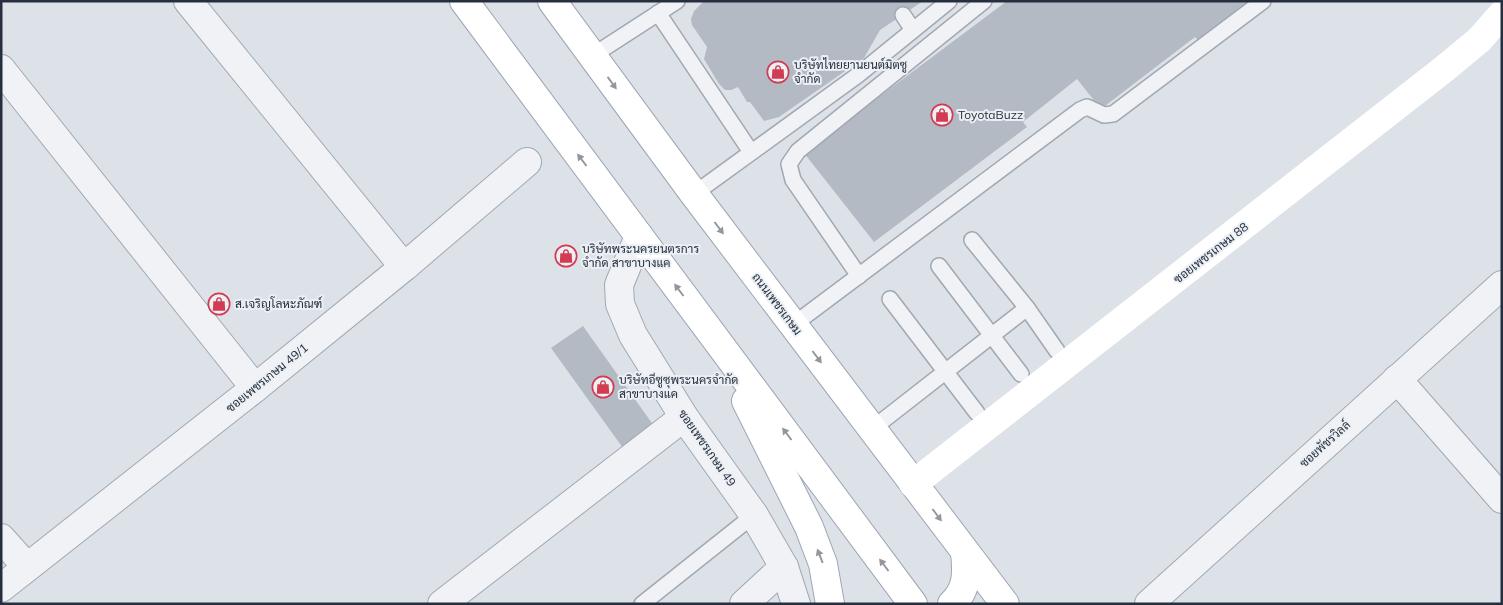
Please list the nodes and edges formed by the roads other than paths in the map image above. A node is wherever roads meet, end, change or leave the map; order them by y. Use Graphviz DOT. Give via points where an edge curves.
graph roads {
  1 [pos="188,1"];
  2 [pos="464,1"];
  3 [pos="552,1"];
  4 [pos="677,1"];
  5 [pos="949,1"];
  6 [pos="984,1"];
  7 [pos="1263,1"];
  8 [pos="658,13"];
  9 [pos="1502,14"];
  10 [pos="903,15"];
  11 [pos="913,30"];
  12 [pos="592,56"];
  13 [pos="1,69"];
  14 [pos="751,152"];
  15 [pos="527,162"];
  16 [pos="694,194"];
  17 [pos="639,236"];
  18 [pos="972,240"];
  19 [pos="404,266"];
  20 [pos="939,266"];
  21 [pos="860,276"];
  22 [pos="1502,285"];
  23 [pos="890,299"];
  24 [pos="1027,308"];
  25 [pos="696,313"];
  26 [pos="793,325"];
  27 [pos="992,336"];
  28 [pos="1058,351"];
  29 [pos="945,372"];
  30 [pos="1020,374"];
  31 [pos="1397,379"];
  32 [pos="255,388"];
  33 [pos="977,413"];
  34 [pos="684,417"];
  35 [pos="872,429"];
  36 [pos="913,484"];
  37 [pos="1502,499"];
  38 [pos="754,515"];
  39 [pos="1,538"];
  40 [pos="966,552"];
  41 [pos="27,567"];
  42 [pos="784,567"];
  43 [pos="1,588"];
  44 [pos="442,604"];
  45 [pos="642,604"];
  46 [pos="744,604"];
  47 [pos="796,604"];
  48 [pos="830,604"];
  49 [pos="913,604"];
  50 [pos="952,604"];
  51 [pos="1005,604"];
  52 [pos="1149,604"];
  1 -- 19 [label="street"];
  17 -- 2 [label="main road, one-way"];
  3 -- 12 [label="main road, ถนนเพชรเกษม"];
  4 -- 8 [label="lane"];
  5 -- 11 [label="lane"];
  6 -- 21 [label="lane" via="798,150 789,164 792,180"];
  7 -- 21 [label="lane" via="1112,114 1104,115 1088,107 1080,110"];
  8 -- 12 [label="lane"];
  8 -- 14 [label="lane"];
  9 -- 36 [label="main road, ซอยเพชรเกษม 88" via="1479,40 1444,69"];
  10 -- 11 [label="lane"];
  11 -- 14 [label="lane" via="858,75"];
  12 -- 16 [label="main road, ถนนเพชรเกษม, one-way"];
  13 -- 32 [label="street"];
  14 -- 16 [label="lane"];
  15 -- 19 [label="street, ซอยเพชรเกษม 49/1"];
  16 -- 26 [label="main road, ถนนเพชรเกษม, one-way"];
  25 -- 17 [label="main road, one-way"];
  17 -- 34 [label="street, ซอยเพชรเกษม 49" via="619,284 620,304 633,335"];
  18 -- 24 [label="lane"];
  19 -- 32 [label="street, ซอยเพชรเกษม 49/1"];
  20 -- 27 [label="lane"];
  21 -- 26 [label="lane"];
  22 -- 31 [label="street, ซอยพัชรวิลล์"];
  23 -- 29 [label="lane"];
  24 -- 27 [label="lane"];
  24 -- 28 [label="lane"];
  48 -- 25 [label="main road, one-way" via="823,564 805,520 748,405"];
  49 -- 25 [label="main road, one-way"];
  26 -- 35 [label="main road, ถนนเพชรเกษม, one-way"];
  27 -- 29 [label="lane"];
  27 -- 30 [label="lane"];
  29 -- 33 [label="lane"];
  29 -- 35 [label="lane"];
  31 -- 37 [label="street"];
  31 -- 52 [label="street, ซอยพัชรวิลล์"];
  32 -- 41 [label="street, ซอยเพชรเกษม 49/1"];
  34 -- 38 [label="street, ซอยเพชรเกษม 49"];
  34 -- 44 [label="street"];
  35 -- 36 [label="main road, ถนนเพชรเกษม"];
  36 -- 40 [label="main road, ถนนเพชรเกษม, one-way"];
  38 -- 42 [label="street, ซอยเพชรเกษม 49"];
  38 -- 45 [label="lane"];
  39 -- 41 [label="street"];
  40 -- 50 [label="main road" via="964,589"];
  40 -- 51 [label="main road, ถนนเพชรเกษม"];
  41 -- 43 [label="street, ซอยเพชรเกษม 49/1"];
  42 -- 46 [label="street"];
  42 -- 47 [label="street, ซอยเพชรเกษม 49"];
}
